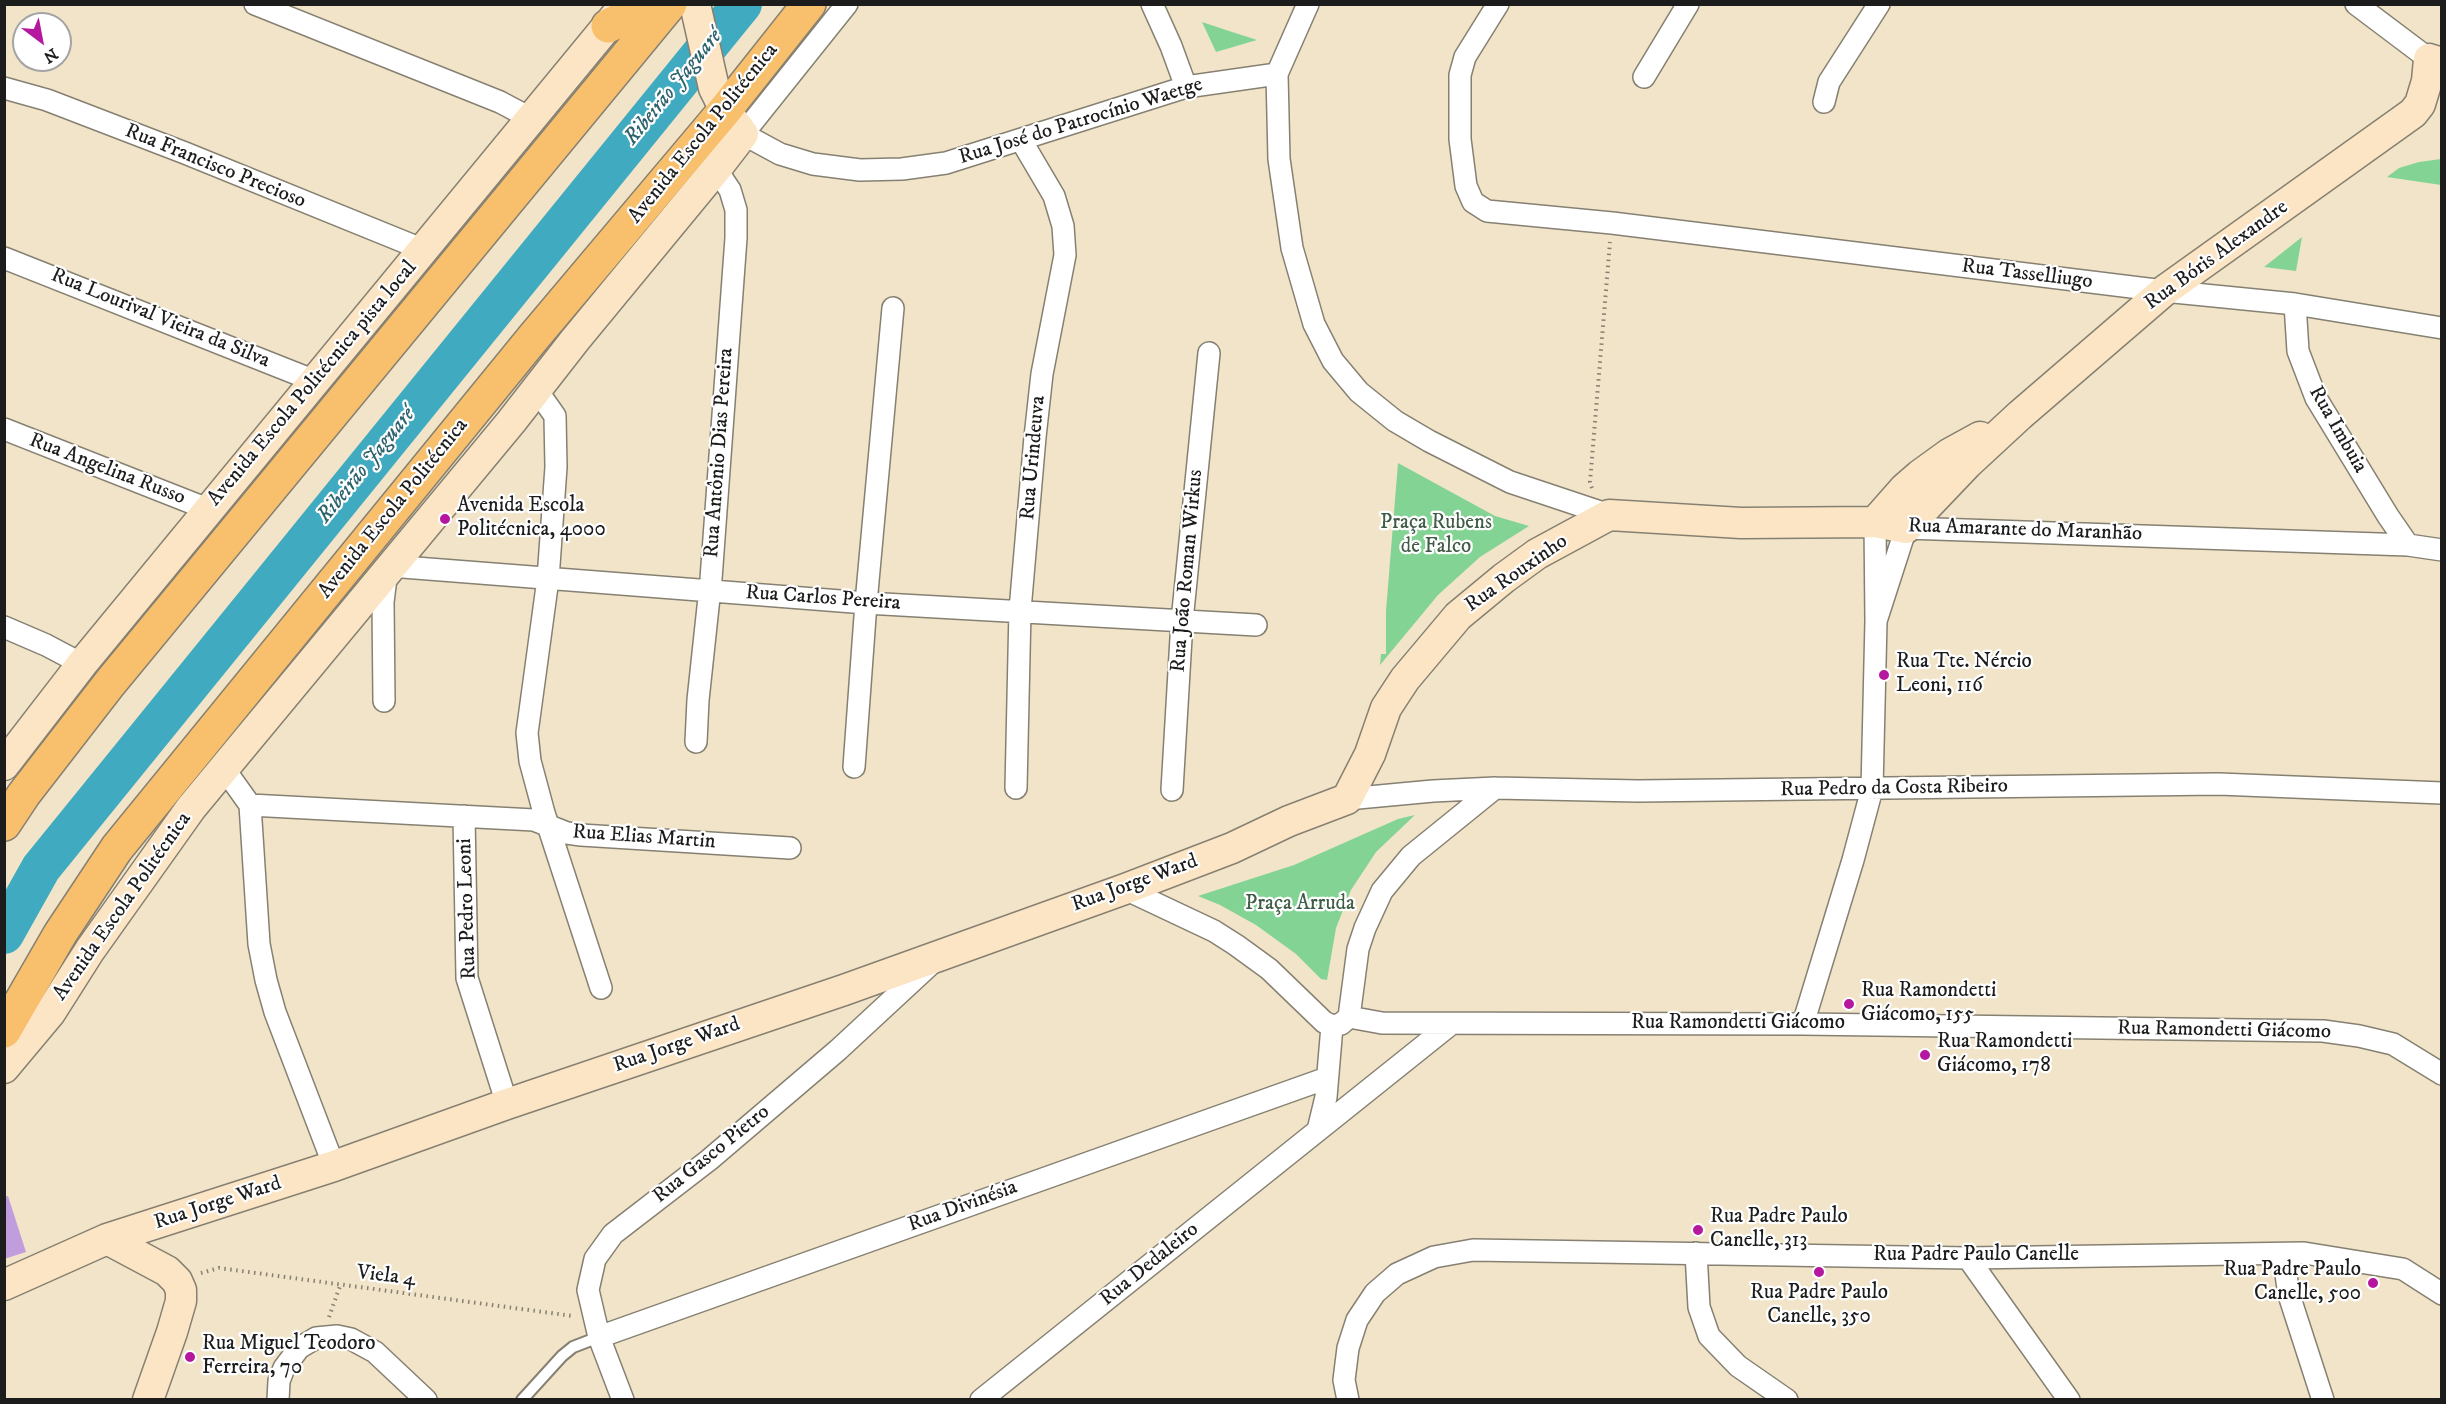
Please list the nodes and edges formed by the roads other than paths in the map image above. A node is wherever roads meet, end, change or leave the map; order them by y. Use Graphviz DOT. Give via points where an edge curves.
graph roads {
  1 [pos="255,4"];
  2 [pos="651,4"];
  3 [pos="809,4"];
  4 [pos="847,4"];
  5 [pos="1152,4"];
  6 [pos="1308,4"];
  7 [pos="1498,4"];
  8 [pos="1688,4"];
  9 [pos="1879,4"];
  10 [pos="2356,4"];
  11 [pos="688,9"];
  12 [pos="616,15"];
  13 [pos="2435,61"];
  14 [pos="1277,74"];
  15 [pos="1644,77"];
  16 [pos="1186,87"];
  17 [pos="4,88"];
  18 [pos="1824,102"];
  19 [pos="2431,106"];
  20 [pos="727,111"];
  21 [pos="532,119"];
  22 [pos="1021,140"];
  23 [pos="716,169"];
  24 [pos="424,250"];
  25 [pos="4,258"];
  26 [pos="2164,291"];
  27 [pos="2295,304"];
  28 [pos="892,308"];
  29 [pos="2442,328"];
  30 [pos="1209,353"];
  31 [pos="315,381"];
  32 [pos="536,388"];
  33 [pos="2019,416"];
  34 [pos="4,429"];
  35 [pos="210,510"];
  36 [pos="1609,515"];
  37 [pos="1875,522"];
  38 [pos="1906,528"];
  39 [pos="2408,545"];
  40 [pos="2442,550"];
  41 [pos="388,568"];
  42 [pos="548,579"];
  43 [pos="709,591"];
  44 [pos="866,603"];
  45 [pos="1020,610"];
  46 [pos="1182,621"];
  47 [pos="1876,621"];
  48 [pos="1256,625"];
  49 [pos="4,627"];
  50 [pos="82,664"];
  51 [pos="384,701"];
  52 [pos="696,742"];
  53 [pos="4,765"];
  54 [pos="854,767"];
  55 [pos="225,770"];
  56 [pos="1016,788"];
  57 [pos="1495,788"];
  58 [pos="1872,789"];
  59 [pos="1172,790"];
  60 [pos="2442,793"];
  61 [pos="1347,799"];
  62 [pos="250,805"];
  63 [pos="464,816"];
  64 [pos="4,824"];
  65 [pos="549,825"];
  66 [pos="790,848"];
  67 [pos="1125,889"];
  68 [pos="942,954"];
  69 [pos="601,988"];
  70 [pos="1340,1022"];
  71 [pos="1451,1024"];
  72 [pos="1803,1024"];
  73 [pos="4,1031"];
  74 [pos="4,1068"];
  75 [pos="2442,1074"];
  76 [pos="1328,1078"];
  77 [pos="507,1104"];
  78 [pos="1318,1130"];
  79 [pos="334,1166"];
  80 [pos="107,1239"];
  81 [pos="1696,1253"];
  82 [pos="2283,1254"];
  83 [pos="1968,1258"];
  84 [pos="4,1285"];
  85 [pos="2442,1294"];
  86 [pos="596,1328"];
  87 [pos="148,1400"];
  88 [pos="278,1400"];
  89 [pos="426,1400"];
  90 [pos="522,1400"];
  91 [pos="623,1400"];
  92 [pos="981,1400"];
  93 [pos="1348,1400"];
  94 [pos="1787,1400"];
  95 [pos="2069,1400"];
  96 [pos="2323,1400"];
  1 -- 21 [label="street" via="500,102"];
  2 -- 12 [label="highway"];
  3 -- 20 [label="highway, Avenida Escola Politécnica"];
  4 -- 20 [label="street"];
  5 -- 16 [label="street"];
  6 -- 14 [label="street"];
  7 -- 26 [label="street, Rua Tasselliugo" via="1466,57 1460,75 1460,139 1466,186 1473,202 1487,211"];
  8 -- 15 [label="street"];
  9 -- 18 [label="street" via="1829,82"];
  10 -- 13 [label="street"];
  11 -- 20 [label="street"];
  11 -- 64 [label="highway" via="110,683"];
  12 -- 21 [label="street, Avenida Escola Politécnica pista local"];
  13 -- 19 [label="street" via="2427,81"];
  14 -- 16 [label="street, Rua José do Patrocínio Waetge"];
  14 -- 36 [label="street" via="1279,159 1292,248 1314,324 1333,361 1359,392 1420,436 1510,482"];
  16 -- 22 [label="street, Rua José do Patrocínio Waetge"];
  17 -- 24 [label="street, Rua Francisco Precioso" via="47,100 185,153"];
  19 -- 26 [label="street, Rua Bóris Alexandre" via="2413,113"];
  20 -- 22 [label="street, Rua José do Patrocínio Waetge" via="780,154 813,164 860,170 946,163"];
  20 -- 23 [label="street, Avenida Escola Politécnica"];
  20 -- 73 [label="highway, Avenida Escola Politécnica" via="533,338 117,848 60,934"];
  21 -- 24 [label="street, Avenida Escola Politécnica pista local"];
  22 -- 45 [label="street, Rua Urindeuva" via="1054,196 1063,226 1065,255 1042,374"];
  23 -- 32 [label="street, Avenida Escola Politécnica"];
  23 -- 43 [label="street, Rua Antônio Dias Pereira" via="730,190 736,210 736,238"];
  24 -- 31 [label="street, Avenida Escola Politécnica pista local"];
  25 -- 31 [label="street, Rua Lourival Vieira da Silva"];
  26 -- 27 [label="street, Rua Tasselliugo"];
  26 -- 33 [label="street, Rua Bóris Alexandre"];
  27 -- 29 [label="street, Rua Tasselliugo"];
  27 -- 39 [label="street, Rua Imbuia" via="2298,351 2316,399"];
  28 -- 44 [label="street"];
  30 -- 46 [label="street, Rua João Roman Wirkus"];
  31 -- 35 [label="street, Avenida Escola Politécnica pista local"];
  32 -- 41 [label="street, Avenida Escola Politécnica"];
  32 -- 42 [label="street" via="555,416 556,467"];
  33 -- 37 [label="street, Rua Bóris Alexandre" via="1949,454 1920,475"];
  33 -- 38 [label="street, Rua Bóris Alexandre"];
  34 -- 35 [label="street, Rua Angelina Russo"];
  35 -- 50 [label="street, Avenida Escola Politécnica pista local"];
  36 -- 37 [label="street, Rua Amarante do Maranhão" via="1741,523"];
  36 -- 61 [label="street, Rua Rouxinho" via="1537,554 1458,616 1386,708 1370,754"];
  37 -- 38 [label="street, Rua Amarante do Maranhão"];
  37 -- 47 [label="street"];
  38 -- 39 [label="street, Rua Amarante do Maranhão"];
  38 -- 47 [label="street"];
  39 -- 40 [label="street, Rua Amarante do Maranhão"];
  41 -- 42 [label="street, Rua Carlos Pereira"];
  41 -- 51 [label="street" via="383,602"];
  41 -- 55 [label="street, Avenida Escola Politécnica"];
  42 -- 43 [label="street, Rua Carlos Pereira"];
  42 -- 65 [label="street" via="527,733 530,761"];
  43 -- 44 [label="street, Rua Carlos Pereira"];
  43 -- 52 [label="street, Rua Antônio Dias Pereira"];
  44 -- 45 [label="street, Rua Carlos Pereira"];
  44 -- 54 [label="street"];
  45 -- 46 [label="street, Rua Carlos Pereira"];
  45 -- 56 [label="street, Rua Urindeuva"];
  46 -- 48 [label="street, Rua Carlos Pereira"];
  46 -- 59 [label="street, Rua João Roman Wirkus"];
  47 -- 58 [label="street"];
  49 -- 50 [label="street"];
  50 -- 53 [label="street, Avenida Escola Politécnica pista local"];
  55 -- 62 [label="street"];
  55 -- 74 [label="street, Avenida Escola Politécnica" via="192,807 50,1013"];
  57 -- 58 [label="street, Rua Pedro da Costa Ribeiro"];
  57 -- 61 [label="street, Rua Pedro da Costa Ribeiro"];
  57 -- 70 [label="street" via="1411,856 1382,891 1358,949"];
  58 -- 60 [label="street, Rua Pedro da Costa Ribeiro" via="2219,784"];
  58 -- 72 [label="street"];
  61 -- 67 [label="street, Rua Jorge Ward"];
  62 -- 63 [label="street, Rua Elias Martin"];
  62 -- 79 [label="street" via="259,944 266,980"];
  63 -- 65 [label="street, Rua Elias Martin" via="534,820"];
  63 -- 77 [label="street, Rua Pedro Leoni" via="467,978"];
  65 -- 66 [label="street, Rua Elias Martin" via="581,835"];
  65 -- 69 [label="street"];
  67 -- 68 [label="street, Rua Jorge Ward"];
  67 -- 70 [label="street" via="1236,945 1269,969 1318,1016"];
  68 -- 77 [label="street, Rua Jorge Ward"];
  68 -- 86 [label="street, Rua Gasco Pietro" via="838,1050 709,1160 613,1234 595,1259 588,1290"];
  70 -- 71 [label="street, Rua Ramondetti Giácomo"];
  70 -- 76 [label="street"];
  71 -- 72 [label="street, Rua Ramondetti Giácomo"];
  71 -- 78 [label="street, Rua Dedaleiro"];
  72 -- 75 [label="street, Rua Ramondetti Giácomo" via="2323,1031 2393,1044"];
  76 -- 78 [label="street"];
  76 -- 86 [label="street, Rua Divinésia"];
  77 -- 79 [label="street, Rua Jorge Ward"];
  78 -- 92 [label="street, Rua Dedaleiro"];
  79 -- 80 [label="street, Rua Jorge Ward"];
  80 -- 84 [label="street, Rua Jorge Ward"];
  80 -- 87 [label="street" via="154,1263 177,1281 181,1290 172,1332"];
  81 -- 83 [label="street, Rua Padre Paulo Canelle"];
  81 -- 93 [label="street, Rua Padre Paulo Canelle" via="1473,1250 1434,1257 1398,1274 1375,1293 1357,1320 1344,1380"];
  81 -- 94 [label="street" via="1700,1308 1710,1336 1738,1366"];
  82 -- 83 [label="street, Rua Padre Paulo Canelle"];
  82 -- 85 [label="street, Rua Padre Paulo Canelle" via="2304,1253 2403,1269"];
  82 -- 96 [label="street" via="2289,1295"];
  83 -- 95 [label="street"];
  86 -- 90 [label="lane" via="567,1351"];
  86 -- 91 [label="street, Rua Gasco Pietro"];
  88 -- 89 [label="street" via="284,1368 299,1348 320,1337 337,1336 375,1352"];
}
